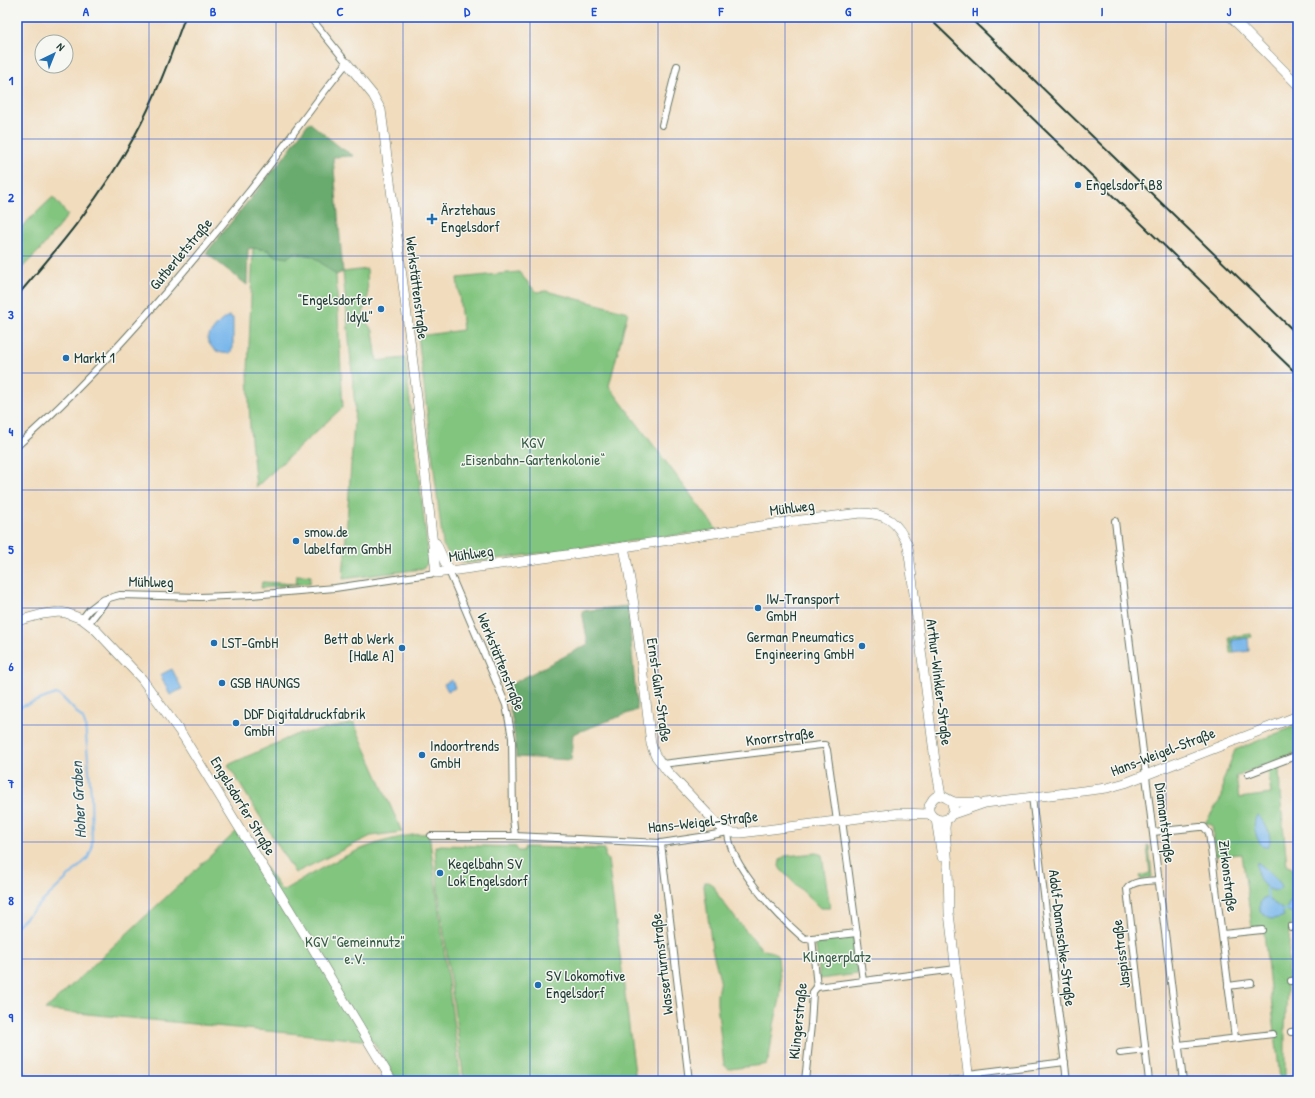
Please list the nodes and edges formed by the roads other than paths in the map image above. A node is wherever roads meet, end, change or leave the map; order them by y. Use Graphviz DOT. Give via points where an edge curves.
graph roads {
  1 [pos="310,17"];
  2 [pos="1231,17"];
  3 [pos="346,63"];
  4 [pos="677,66"];
  5 [pos="1298,85"];
  6 [pos="662,124"];
  7 [pos="17,446"];
  8 [pos="1115,521"];
  9 [pos="432,528"];
  10 [pos="624,547"];
  11 [pos="449,571"];
  12 [pos="911,571"];
  13 [pos="436,573"];
  14 [pos="17,622"];
  15 [pos="85,622"];
  16 [pos="1298,716"];
  17 [pos="1298,755"];
  18 [pos="662,764"];
  19 [pos="1248,774"];
  20 [pos="1146,775"];
  21 [pos="941,796"];
  22 [pos="1032,797"];
  23 [pos="951,801"];
  24 [pos="930,803"];
  25 [pos="985,804"];
  26 [pos="905,813"];
  27 [pos="934,817"];
  28 [pos="949,817"];
  29 [pos="839,820"];
  30 [pos="728,832"];
  31 [pos="1153,832"];
  32 [pos="431,836"];
  33 [pos="515,836"];
  34 [pos="661,843"];
  35 [pos="1159,880"];
  36 [pos="948,900"];
  37 [pos="1262,930"];
  38 [pos="856,933"];
  39 [pos="1223,934"];
  40 [pos="812,938"];
  41 [pos="956,969"];
  42 [pos="864,980"];
  43 [pos="1298,980"];
  44 [pos="1291,981"];
  45 [pos="1252,983"];
  46 [pos="1228,986"];
  47 [pos="817,987"];
  48 [pos="1298,1031"];
  49 [pos="1291,1032"];
  50 [pos="1273,1034"];
  51 [pos="1234,1038"];
  52 [pos="1179,1045"];
  53 [pos="1146,1050"];
  54 [pos="1120,1053"];
  55 [pos="1065,1062"];
  56 [pos="969,1078"];
  57 [pos="1298,1080"];
  58 [pos="392,1081"];
  59 [pos="689,1081"];
  60 [pos="805,1081"];
  61 [pos="947,1081"];
  62 [pos="1067,1081"];
  63 [pos="1149,1081"];
  64 [pos="1183,1081"];
  65 [pos="1289,1081"];
  1 -- 3 [label="street"];
  2 -- 5 [label="street"];
  3 -- 7 [label="street, Gutberletstraße" via="248,193 153,306 68,398"];
  3 -- 9 [label="street, Werkstättenstraße" via="373,95 381,110"];
  4 -- 6 [label="street"];
  8 -- 20 [label="street, Diamantstraße"];
  9 -- 11 [label="street, Werkstättenstraße"];
  9 -- 13 [label="street, Werkstättenstraße"];
  10 -- 11 [label="street, Mühlweg"];
  10 -- 12 [label="street, Mühlweg" via="743,528 872,513 894,523 902,532 908,546"];
  10 -- 18 [label="street, Ernst-Guhr-Straße" via="651,744"];
  11 -- 13 [label="street, Mühlweg"];
  11 -- 33 [label="street, Werkstättenstraße" via="506,705 512,738"];
  12 -- 21 [label="street, Arthur-Winkler-Straße"];
  13 -- 15 [label="street, Mühlweg" via="335,588 251,595 120,595 108,598"];
  14 -- 15 [label="street, Engelsdorfer Straße" via="59,612"];
  15 -- 58 [label="street, Engelsdorfer Straße" via="142,679 183,736"];
  16 -- 20 [label="street, Hans-Weigel-Straße"];
  17 -- 19 [label="street"];
  18 -- 29 [label="street, Knorrstraße" via="825,745"];
  18 -- 30 [label="street, Ernst-Guhr-Straße"];
  20 -- 22 [label="street, Hans-Weigel-Straße" via="1107,788"];
  20 -- 31 [label="street, Diamantstraße"];
  21 -- 23 [label="street"];
  21 -- 24 [label="street" via="934,798"];
  22 -- 25 [label="street, Hans-Weigel-Straße"];
  22 -- 55 [label="street, Adolf-Damaschke-Straße"];
  23 -- 25 [label="street, Hans-Weigel-Straße"];
  23 -- 28 [label="street" via="954,806"];
  24 -- 26 [label="street, Hans-Weigel-Straße"];
  24 -- 27 [label="street" via="929,809"];
  25 -- 28 [label="street, Hans-Weigel-Straße"];
  26 -- 27 [label="street, Hans-Weigel-Straße"];
  26 -- 29 [label="street, Hans-Weigel-Straße"];
  27 -- 28 [label="street" via="942,821"];
  27 -- 36 [label="street"];
  28 -- 36 [label="street" via="945,828"];
  29 -- 30 [label="street, Hans-Weigel-Straße" via="741,833"];
  29 -- 38 [label="street"];
  30 -- 34 [label="street, Hans-Weigel-Straße"];
  30 -- 40 [label="street" via="733,853 768,903 801,936 805,939"];
  31 -- 35 [label="street, Diamantstraße"];
  31 -- 39 [label="street, Zirkonstraße" via="1204,827 1209,833"];
  32 -- 33 [label="street, Hans-Weigel-Straße"];
  33 -- 34 [label="street, Hans-Weigel-Straße"];
  34 -- 59 [label="street, Wasserturmstraße"];
  35 -- 52 [label="street, Diamantstraße"];
  35 -- 53 [label="street, Jaspisstraße" via="1134,883 1127,888"];
  36 -- 41 [label="street"];
  37 -- 39 [label="street, Zirkonstraße"];
  38 -- 40 [label="street"];
  38 -- 42 [label="street"];
  39 -- 46 [label="street, Zirkonstraße"];
  40 -- 47 [label="street, Klingerstraße"];
  41 -- 42 [label="street"];
  41 -- 56 [label="street"];
  42 -- 47 [label="street"];
  43 -- 44 [label="street"];
  45 -- 46 [label="street"];
  46 -- 51 [label="street, Zirkonstraße"];
  47 -- 60 [label="street, Klingerstraße" via="813,992"];
  48 -- 49 [label="street"];
  50 -- 51 [label="street"];
  51 -- 52 [label="street"];
  52 -- 64 [label="street, Diamantstraße"];
  53 -- 54 [label="street"];
  53 -- 63 [label="street, Jaspisstraße"];
  55 -- 56 [label="street"];
  55 -- 62 [label="street, Adolf-Damaschke-Straße"];
  56 -- 61 [label="street"];
  57 -- 65 [label="street"];
}
